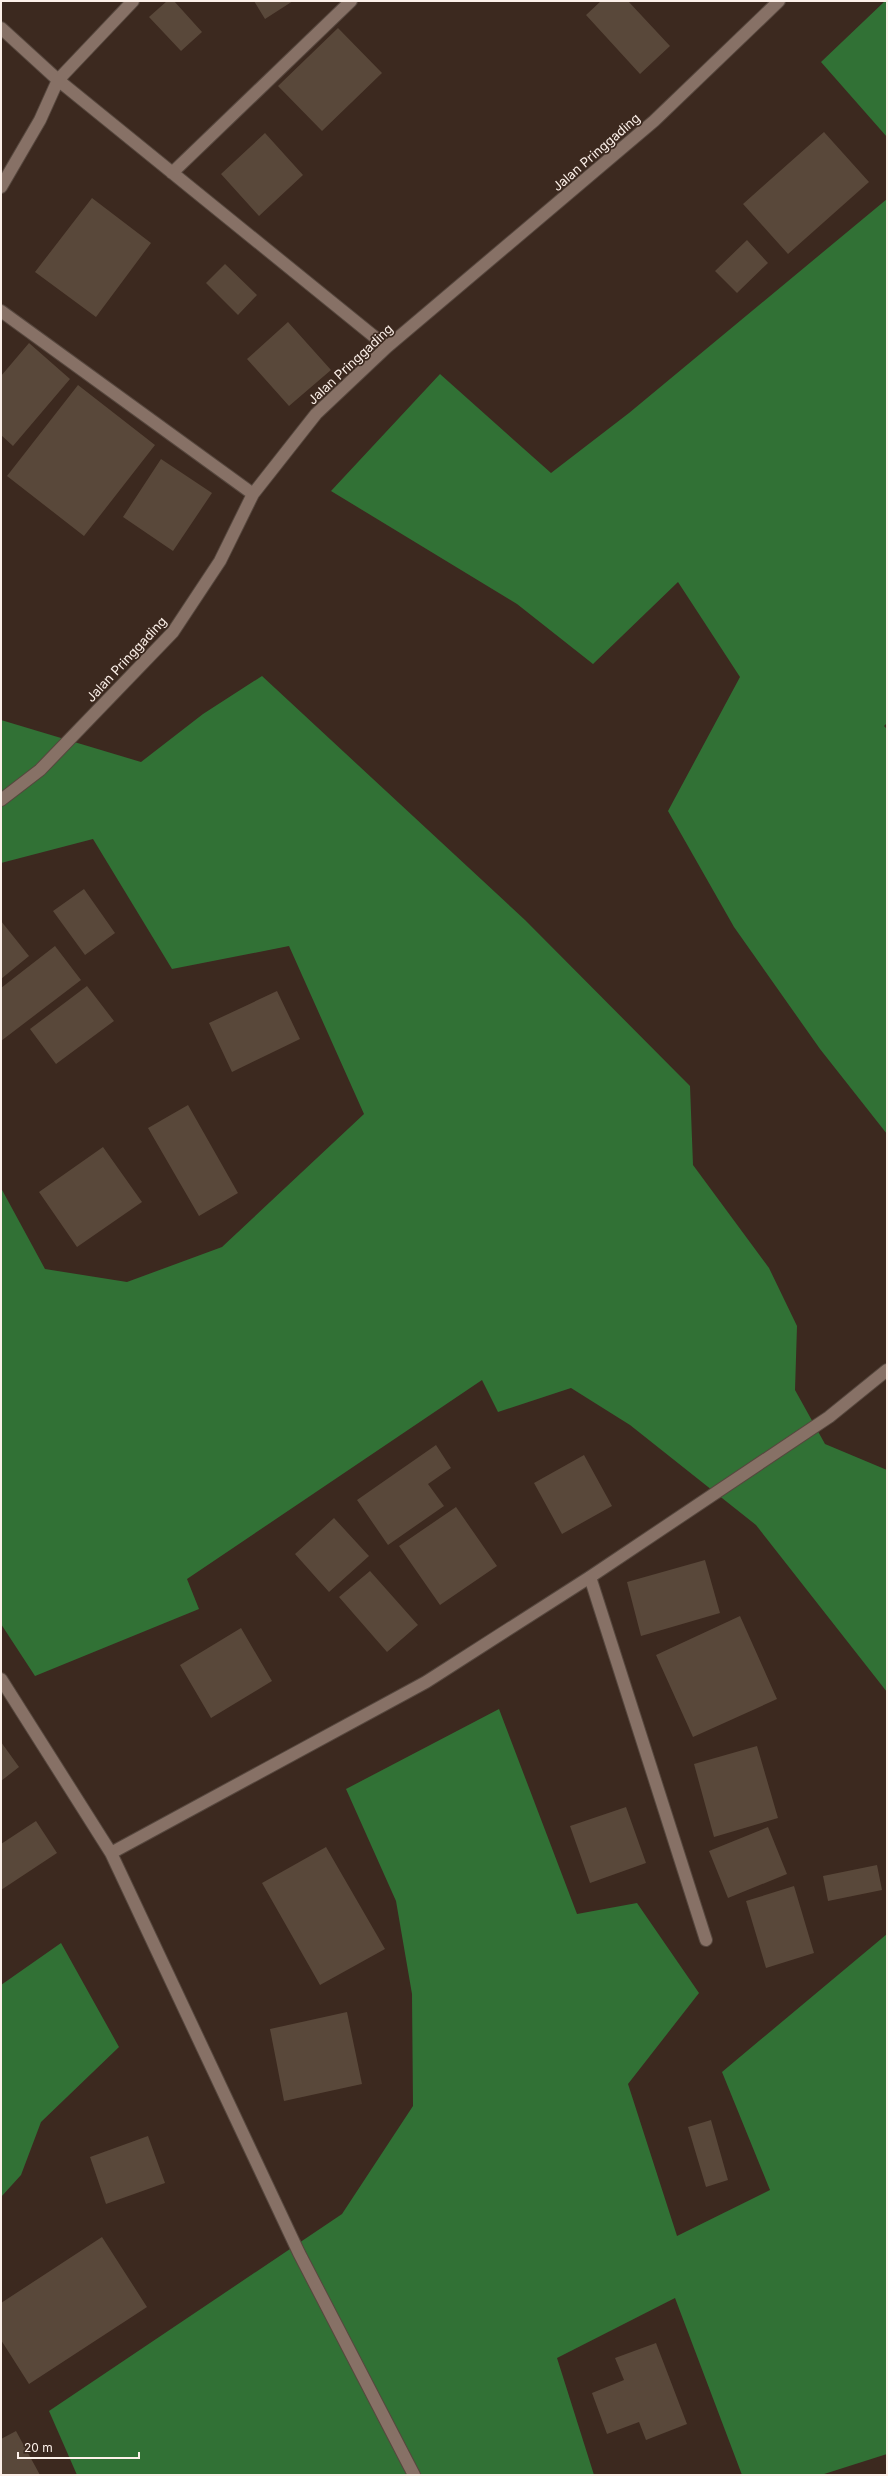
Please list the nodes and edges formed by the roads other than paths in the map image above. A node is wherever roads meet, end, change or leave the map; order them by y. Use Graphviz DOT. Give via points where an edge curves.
graph roads {
  1 [pos="134,1"];
  2 [pos="351,1"];
  3 [pos="779,1"];
  4 [pos="1,28"];
  5 [pos="58,80"];
  6 [pos="172,173"];
  7 [pos="1,187"];
  8 [pos="1,311"];
  9 [pos="387,347"];
  10 [pos="253,494"];
  11 [pos="1,800"];
  12 [pos="887,1370"];
  13 [pos="590,1576"];
  14 [pos="1,1679"];
  15 [pos="112,1853"];
  16 [pos="706,1940"];
  17 [pos="414,2475"];
  1 -- 5 [label="street"];
  2 -- 6 [label="street"];
  3 -- 9 [label="street, Jalan Pringgading" via="654,121"];
  4 -- 5 [label="street"];
  5 -- 6 [label="street"];
  5 -- 7 [label="street" via="40,120"];
  6 -- 9 [label="street"];
  8 -- 10 [label="street"];
  9 -- 10 [label="street, Jalan Pringgading" via="316,414"];
  10 -- 11 [label="street, Jalan Pringgading" via="220,561 173,632 40,770"];
  12 -- 13 [label="street" via="828,1417"];
  13 -- 15 [label="street" via="426,1682"];
  13 -- 16 [label="street"];
  14 -- 15 [label="street"];
  15 -- 17 [label="street" via="299,2253"];
}
